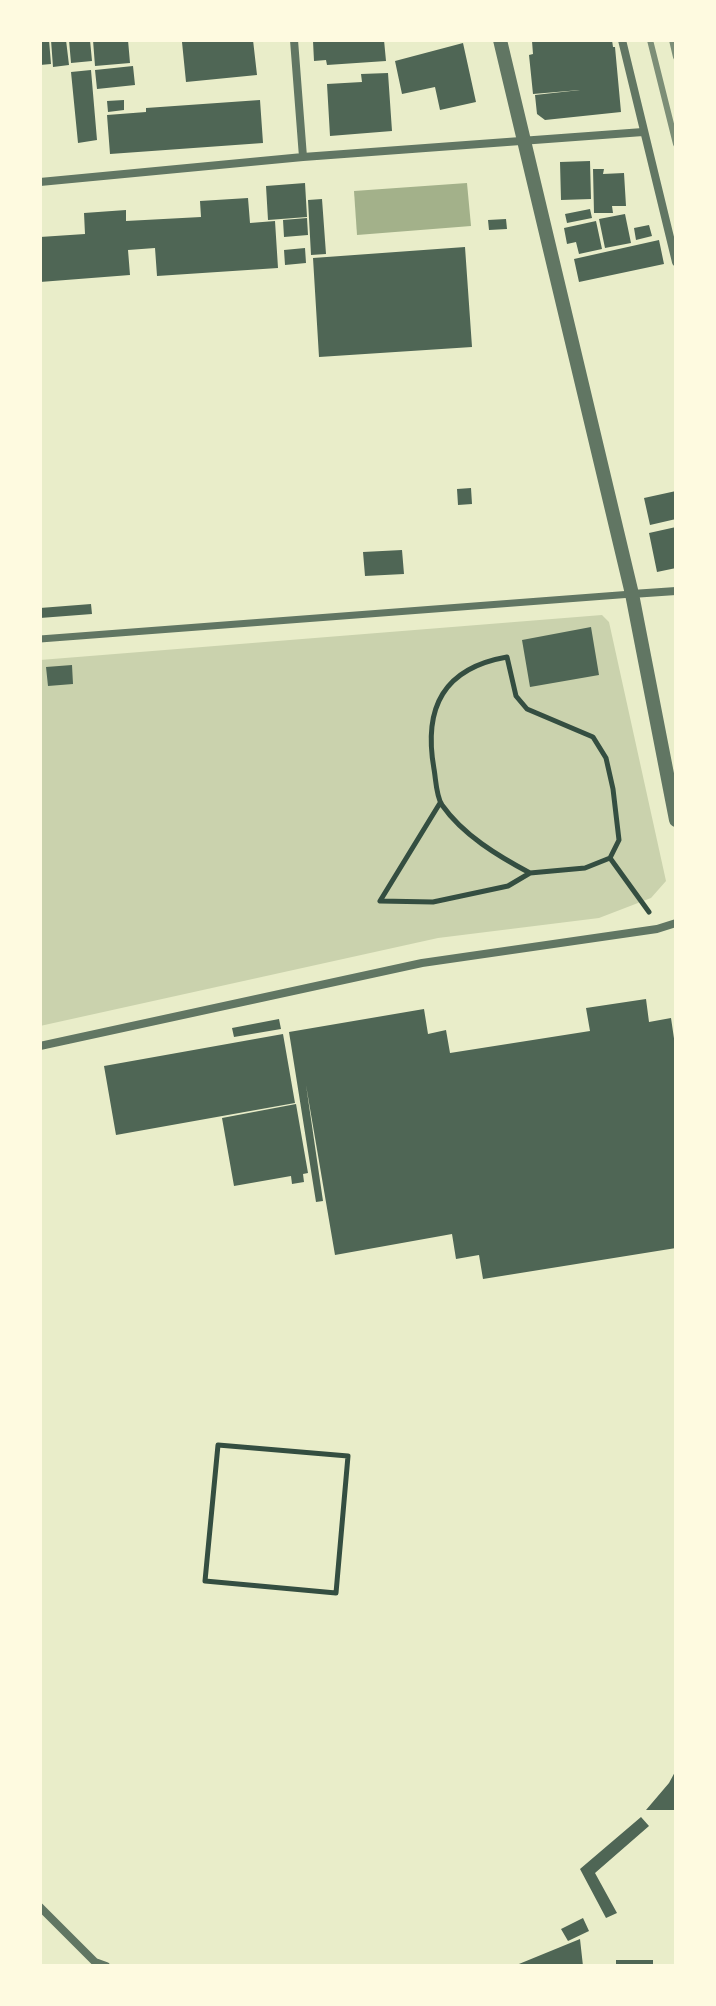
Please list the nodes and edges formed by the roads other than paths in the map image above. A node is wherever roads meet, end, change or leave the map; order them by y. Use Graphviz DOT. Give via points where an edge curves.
graph roads {
  1 [pos="294,40"];
  2 [pos="500,40"];
  3 [pos="622,40"];
  4 [pos="643,132"];
  5 [pos="523,143"];
  6 [pos="303,157"];
  7 [pos="40,182"];
  8 [pos="676,262"];
  9 [pos="676,591"];
  10 [pos="632,594"];
  11 [pos="40,639"];
  12 [pos="676,820"];
  13 [pos="676,923"];
  14 [pos="40,1046"];
  15 [pos="40,1907"];
  16 [pos="95,1964"];
  17 [pos="106,1966"];
  1 -- 6 [label="street"];
  2 -- 5 [label="street"];
  3 -- 4 [label="street"];
  4 -- 5 [label="street"];
  4 -- 8 [label="street"];
  5 -- 6 [label="street"];
  5 -- 10 [label="street"];
  6 -- 7 [label="street"];
  9 -- 10 [label="street"];
  10 -- 11 [label="street"];
  10 -- 12 [label="street"];
  13 -- 14 [label="street" via="422,963"];
  15 -- 16 [label="street"];
  16 -- 17 [label="street"];
}
